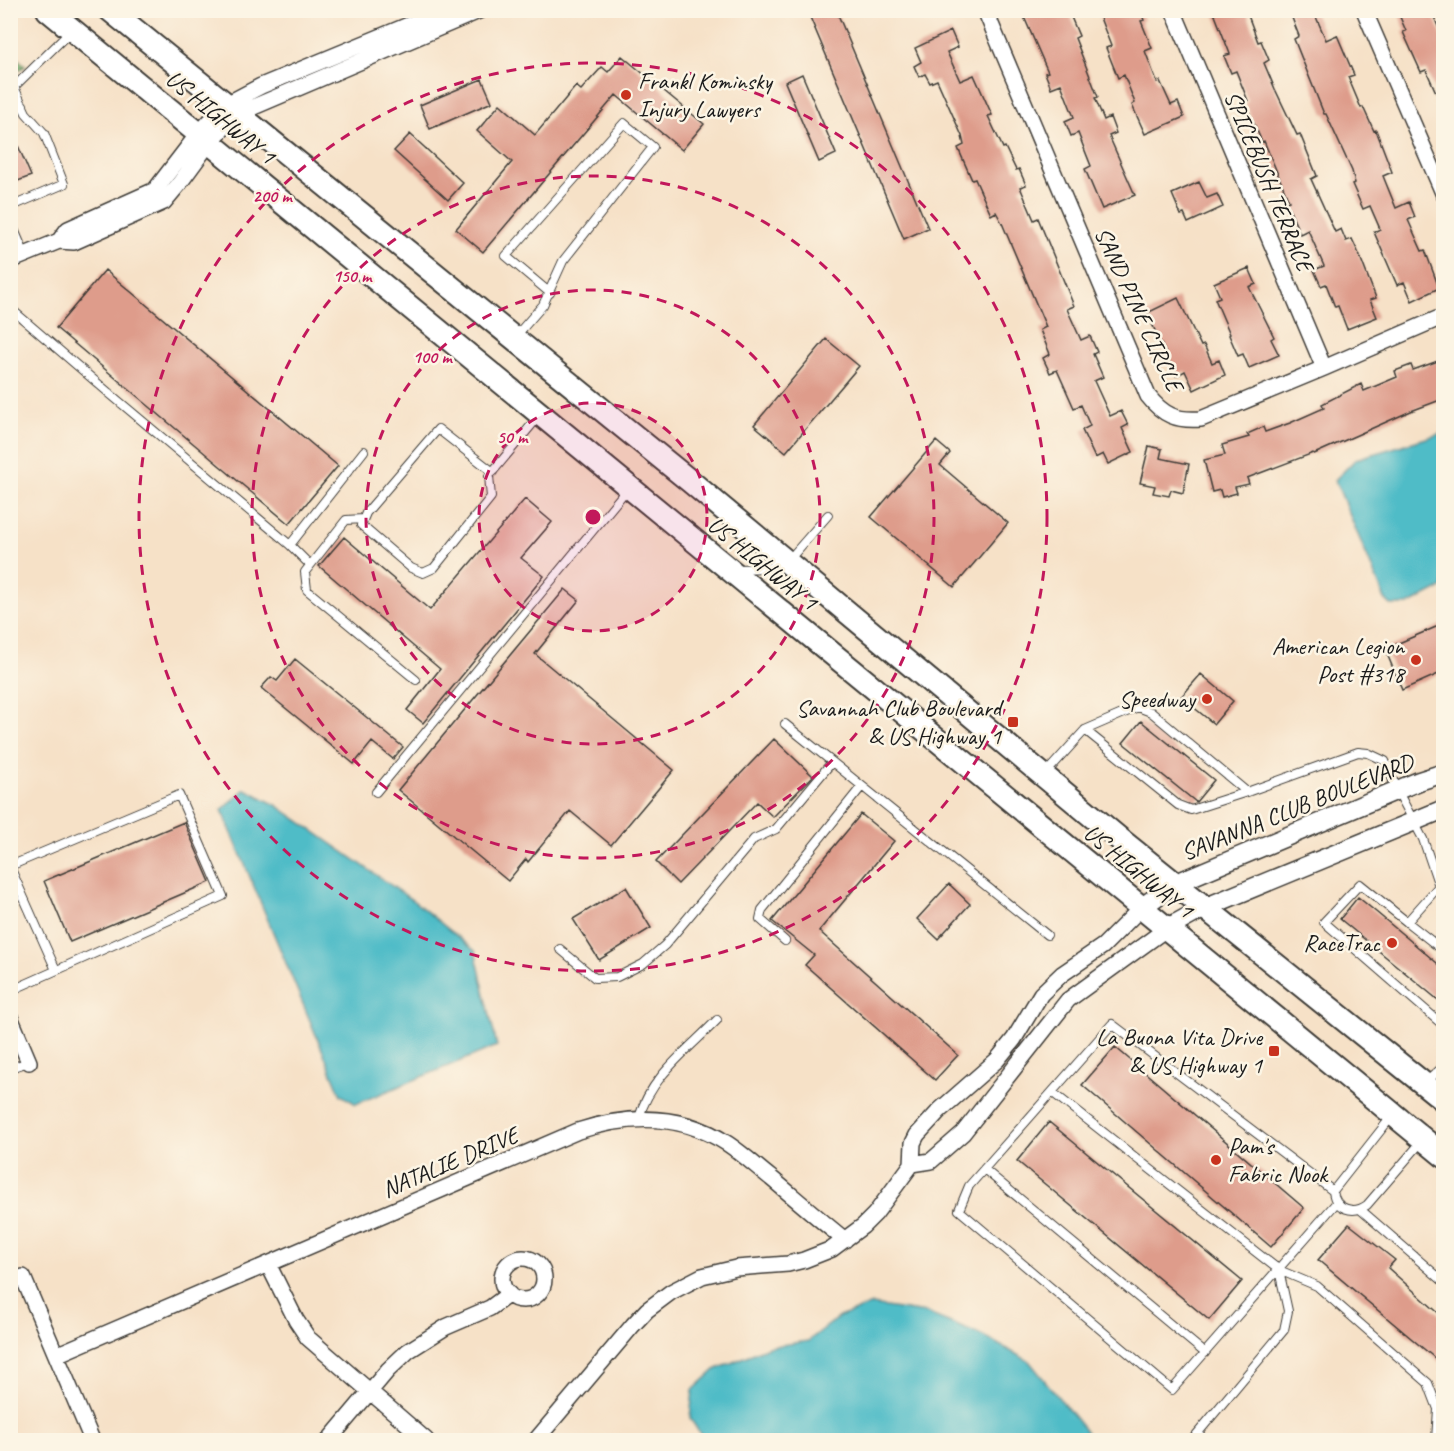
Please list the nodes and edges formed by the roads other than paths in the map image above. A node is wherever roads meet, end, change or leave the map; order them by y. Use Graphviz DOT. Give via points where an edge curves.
graph roads {
  1 [pos="48,10"];
  2 [pos="110,10"];
  3 [pos="481,10"];
  4 [pos="985,10"];
  5 [pos="1173,10"];
  6 [pos="1364,10"];
  7 [pos="444,14"];
  8 [pos="461,14"];
  9 [pos="72,30"];
  10 [pos="12,88"];
  11 [pos="23,105"];
  12 [pos="231,110"];
  13 [pos="10,111"];
  14 [pos="204,138"];
  15 [pos="1443,195"];
  16 [pos="10,207"];
  17 [pos="10,220"];
  18 [pos="18,258"];
  19 [pos="550,293"];
  20 [pos="10,308"];
  21 [pos="1443,316"];
  22 [pos="514,339"];
  23 [pos="1324,368"];
  24 [pos="540,414"];
  25 [pos="364,451"];
  26 [pos="492,472"];
  27 [pos="629,487"];
  28 [pos="828,515"];
  29 [pos="363,519"];
  30 [pos="290,545"];
  31 [pos="787,562"];
  32 [pos="310,565"];
  33 [pos="729,569"];
  34 [pos="416,680"];
  35 [pos="785,724"];
  36 [pos="1084,730"];
  37 [pos="832,762"];
  38 [pos="1443,773"];
  39 [pos="1045,774"];
  40 [pos="862,786"];
  41 [pos="1397,790"];
  42 [pos="376,792"];
  43 [pos="1248,792"];
  44 [pos="1443,809"];
  45 [pos="1414,820"];
  46 [pos="10,867"];
  47 [pos="1174,884"];
  48 [pos="1141,908"];
  49 [pos="1204,908"];
  50 [pos="1407,922"];
  51 [pos="1166,928"];
  52 [pos="1047,936"];
  53 [pos="785,941"];
  54 [pos="560,949"];
  55 [pos="1443,951"];
  56 [pos="56,970"];
  57 [pos="10,991"];
  58 [pos="10,1017"];
  59 [pos="717,1020"];
  60 [pos="1443,1026"];
  61 [pos="1001,1054"];
  62 [pos="29,1062"];
  63 [pos="1016,1066"];
  64 [pos="1443,1066"];
  65 [pos="10,1068"];
  66 [pos="1424,1084"];
  67 [pos="1052,1092"];
  68 [pos="1443,1100"];
  69 [pos="1393,1115"];
  70 [pos="639,1118"];
  71 [pos="1424,1140"];
  72 [pos="1443,1156"];
  73 [pos="912,1164"];
  74 [pos="984,1169"];
  75 [pos="1333,1191"];
  76 [pos="1337,1202"];
  77 [pos="1361,1210"];
  78 [pos="845,1240"];
  79 [pos="268,1264"];
  80 [pos="1279,1270"];
  81 [pos="23,1277"];
  82 [pos="1443,1282"];
  83 [pos="508,1294"];
  84 [pos="1205,1353"];
  85 [pos="56,1355"];
  86 [pos="369,1393"];
  87 [pos="92,1440"];
  88 [pos="329,1440"];
  89 [pos="426,1440"];
  90 [pos="536,1440"];
  91 [pos="1192,1440"];
  92 [pos="1436,1440"];
  1 -- 9 [label="main road, US HIGHWAY 1"];
  2 -- 12 [label="main road, US HIGHWAY 1"];
  3 -- 8 [label="street"];
  4 -- 23 [label="street, SAND PINE CIRCLE" via="1148,396 1157,407 1178,418 1201,419"];
  5 -- 23 [label="street, SPICEBUSH TERRACE"];
  6 -- 15 [label="street"];
  7 -- 8 [label="street"];
  7 -- 12 [label="street"];
  9 -- 10 [label="lane"];
  9 -- 14 [label="main road, US HIGHWAY 1"];
  10 -- 11 [label="lane"];
  11 -- 13 [label="lane"];
  11 -- 16 [label="lane" via="44,133 64,184"];
  12 -- 14 [label="street"];
  12 -- 22 [label="main road, US HIGHWAY 1"];
  14 -- 18 [label="street" via="155,190 104,222 68,230 59,241"];
  14 -- 24 [label="main road, US HIGHWAY 1"];
  17 -- 18 [label="lane"];
  19 -- 19 [label="lane" via="563,261 653,147 624,123 506,256"];
  19 -- 22 [label="lane"];
  20 -- 30 [label="lane"];
  21 -- 23 [label="street, SAND PINE CIRCLE"];
  22 -- 31 [label="main road, US HIGHWAY 1"];
  24 -- 26 [label="lane"];
  24 -- 27 [label="main road, US HIGHWAY 1"];
  25 -- 30 [label="lane"];
  26 -- 29 [label="lane" via="438,429"];
  26 -- 29 [label="lane" via="491,497 435,568 423,573 411,568 361,525"];
  27 -- 33 [label="main road, US HIGHWAY 1"];
  27 -- 42 [label="lane"];
  28 -- 31 [label="lane"];
  29 -- 32 [label="lane" via="346,520"];
  30 -- 32 [label="lane"];
  31 -- 33 [label="lane" via="766,568"];
  31 -- 39 [label="main road, US HIGHWAY 1"];
  32 -- 34 [label="lane" via="305,572 307,590"];
  33 -- 48 [label="main road, US HIGHWAY 1"];
  35 -- 37 [label="lane"];
  36 -- 39 [label="lane"];
  36 -- 43 [label="lane" via="1178,805 1191,810"];
  36 -- 43 [label="lane" via="1138,707 1151,712"];
  37 -- 40 [label="lane"];
  37 -- 54 [label="lane" via="776,829 754,839 665,945 643,964 617,977 595,978"];
  38 -- 41 [label="street, SAVANNA CLUB BOULEVARD"];
  39 -- 47 [label="main road, US HIGHWAY 1"];
  40 -- 52 [label="lane"];
  40 -- 53 [label="lane" via="762,910 760,919"];
  41 -- 43 [label="lane" via="1385,761 1358,752"];
  41 -- 45 [label="lane"];
  41 -- 47 [label="street, SAVANNA CLUB BOULEVARD"];
  44 -- 45 [label="street"];
  45 -- 49 [label="street"];
  45 -- 50 [label="lane" via="1439,886"];
  46 -- 56 [label="lane"];
  46 -- 56 [label="lane" via="179,795 223,896"];
  47 -- 48 [label="street, SAVANNA CLUB BOULEVARD"];
  47 -- 49 [label="main road, US HIGHWAY 1"];
  48 -- 51 [label="main road, US HIGHWAY 1"];
  48 -- 61 [label="street" via="1103,946 1041,994"];
  49 -- 51 [label="street"];
  49 -- 66 [label="main road, US HIGHWAY 1"];
  50 -- 55 [label="lane"];
  50 -- 60 [label="lane" via="1360,884 1324,922"];
  51 -- 63 [label="street" via="1068,1000"];
  51 -- 69 [label="main road, US HIGHWAY 1"];
  56 -- 57 [label="lane"];
  58 -- 62 [label="street"];
  59 -- 70 [label="lane" via="657,1080"];
  61 -- 63 [label="street"];
  61 -- 73 [label="street" via="917,1135"];
  62 -- 65 [label="lane"];
  63 -- 73 [label="street" via="963,1133 931,1161"];
  64 -- 66 [label="lane"];
  66 -- 68 [label="main road, US HIGHWAY 1"];
  67 -- 74 [label="lane"];
  67 -- 75 [label="lane" via="1112,1024"];
  67 -- 80 [label="lane"];
  69 -- 71 [label="main road, US HIGHWAY 1"];
  69 -- 75 [label="lane"];
  70 -- 78 [label="street, NATALIE DRIVE" via="669,1120 714,1135"];
  70 -- 79 [label="street, NATALIE DRIVE" via="578,1131"];
  71 -- 72 [label="main road, US HIGHWAY 1"];
  71 -- 77 [label="lane"];
  73 -- 78 [label="street" via="875,1214"];
  74 -- 84 [label="lane"];
  74 -- 84 [label="lane" via="969,1186 958,1210 1163,1382 1172,1389"];
  75 -- 76 [label="lane"];
  76 -- 77 [label="lane" via="1344,1209"];
  76 -- 80 [label="lane"];
  77 -- 82 [label="lane"];
  78 -- 90 [label="street" via="818,1256 788,1264 718,1271 671,1292 633,1325"];
  79 -- 85 [label="street, NATALIE DRIVE"];
  79 -- 86 [label="street" via="308,1338"];
  80 -- 84 [label="lane"];
  80 -- 91 [label="lane" via="1288,1311 1284,1330"];
  80 -- 92 [label="lane" via="1317,1286 1428,1383 1438,1409"];
  81 -- 85 [label="street"];
  83 -- 86 [label="street" via="490,1308 422,1341 396,1361"];
  85 -- 87 [label="street"];
  86 -- 88 [label="street"];
  86 -- 89 [label="street"];
}
